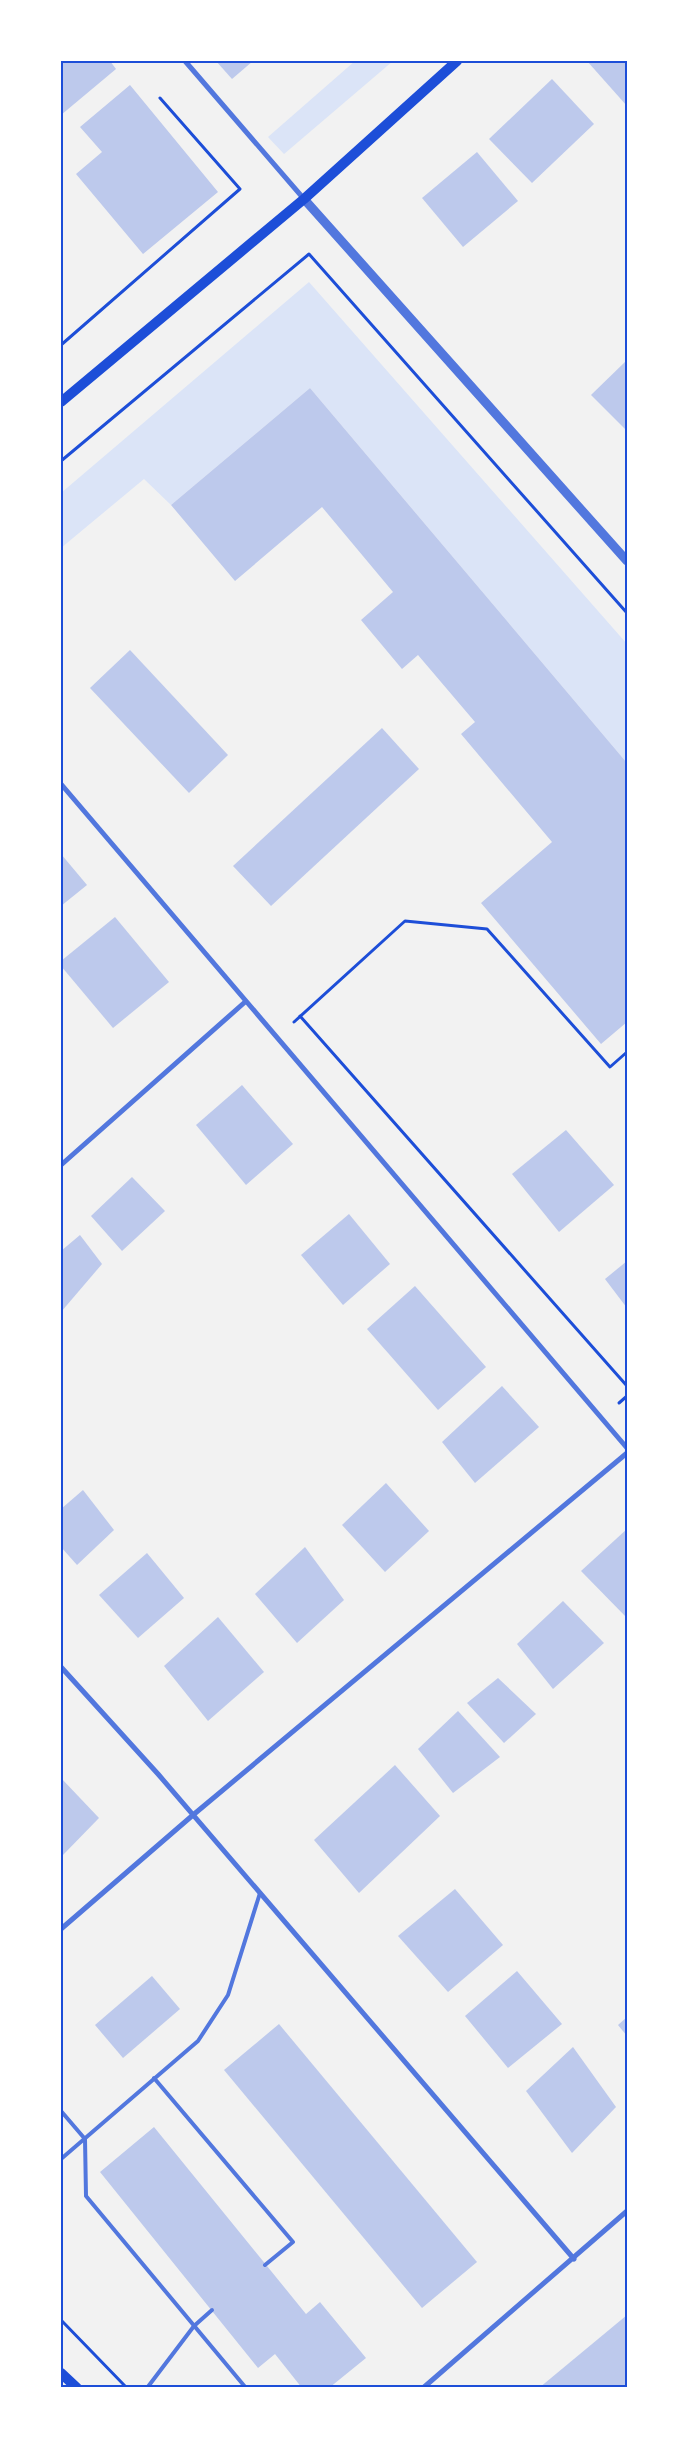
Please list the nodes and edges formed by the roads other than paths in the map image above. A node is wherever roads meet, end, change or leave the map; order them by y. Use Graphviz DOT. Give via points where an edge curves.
graph roads {
  1 [pos="186,61"];
  2 [pos="457,61"];
  3 [pos="304,198"];
  4 [pos="61,402"];
  5 [pos="627,561"];
  6 [pos="61,784"];
  7 [pos="245,1002"];
  8 [pos="61,1166"];
  9 [pos="627,1448"];
  10 [pos="627,1453"];
  11 [pos="61,1667"];
  12 [pos="193,1816"];
  13 [pos="260,1893"];
  14 [pos="61,1929"];
  15 [pos="154,2078"];
  16 [pos="61,2110"];
  17 [pos="85,2139"];
  18 [pos="61,2160"];
  19 [pos="627,2211"];
  20 [pos="574,2259"];
  21 [pos="265,2265"];
  22 [pos="212,2310"];
  23 [pos="194,2326"];
  24 [pos="61,2373"];
  25 [pos="76,2388"];
  26 [pos="147,2388"];
  27 [pos="246,2388"];
  28 [pos="423,2388"];
  1 -- 3 [label="street"];
  2 -- 3 [label="main road"];
  3 -- 4 [label="main road"];
  3 -- 5 [label="street"];
  6 -- 7 [label="street"];
  7 -- 8 [label="street"];
  7 -- 9 [label="street"];
  10 -- 12 [label="street"];
  11 -- 12 [label="street"];
  12 -- 13 [label="street"];
  12 -- 14 [label="street"];
  13 -- 15 [label="lane" via="228,1995 198,2041"];
  13 -- 20 [label="street"];
  15 -- 17 [label="lane"];
  15 -- 21 [label="lane" via="292,2242"];
  16 -- 17 [label="lane"];
  17 -- 18 [label="lane"];
  17 -- 23 [label="lane" via="86,2196"];
  19 -- 20 [label="street"];
  20 -- 28 [label="street"];
  22 -- 23 [label="lane"];
  23 -- 26 [label="lane"];
  23 -- 27 [label="lane"];
  24 -- 25 [label="main road"];
}
